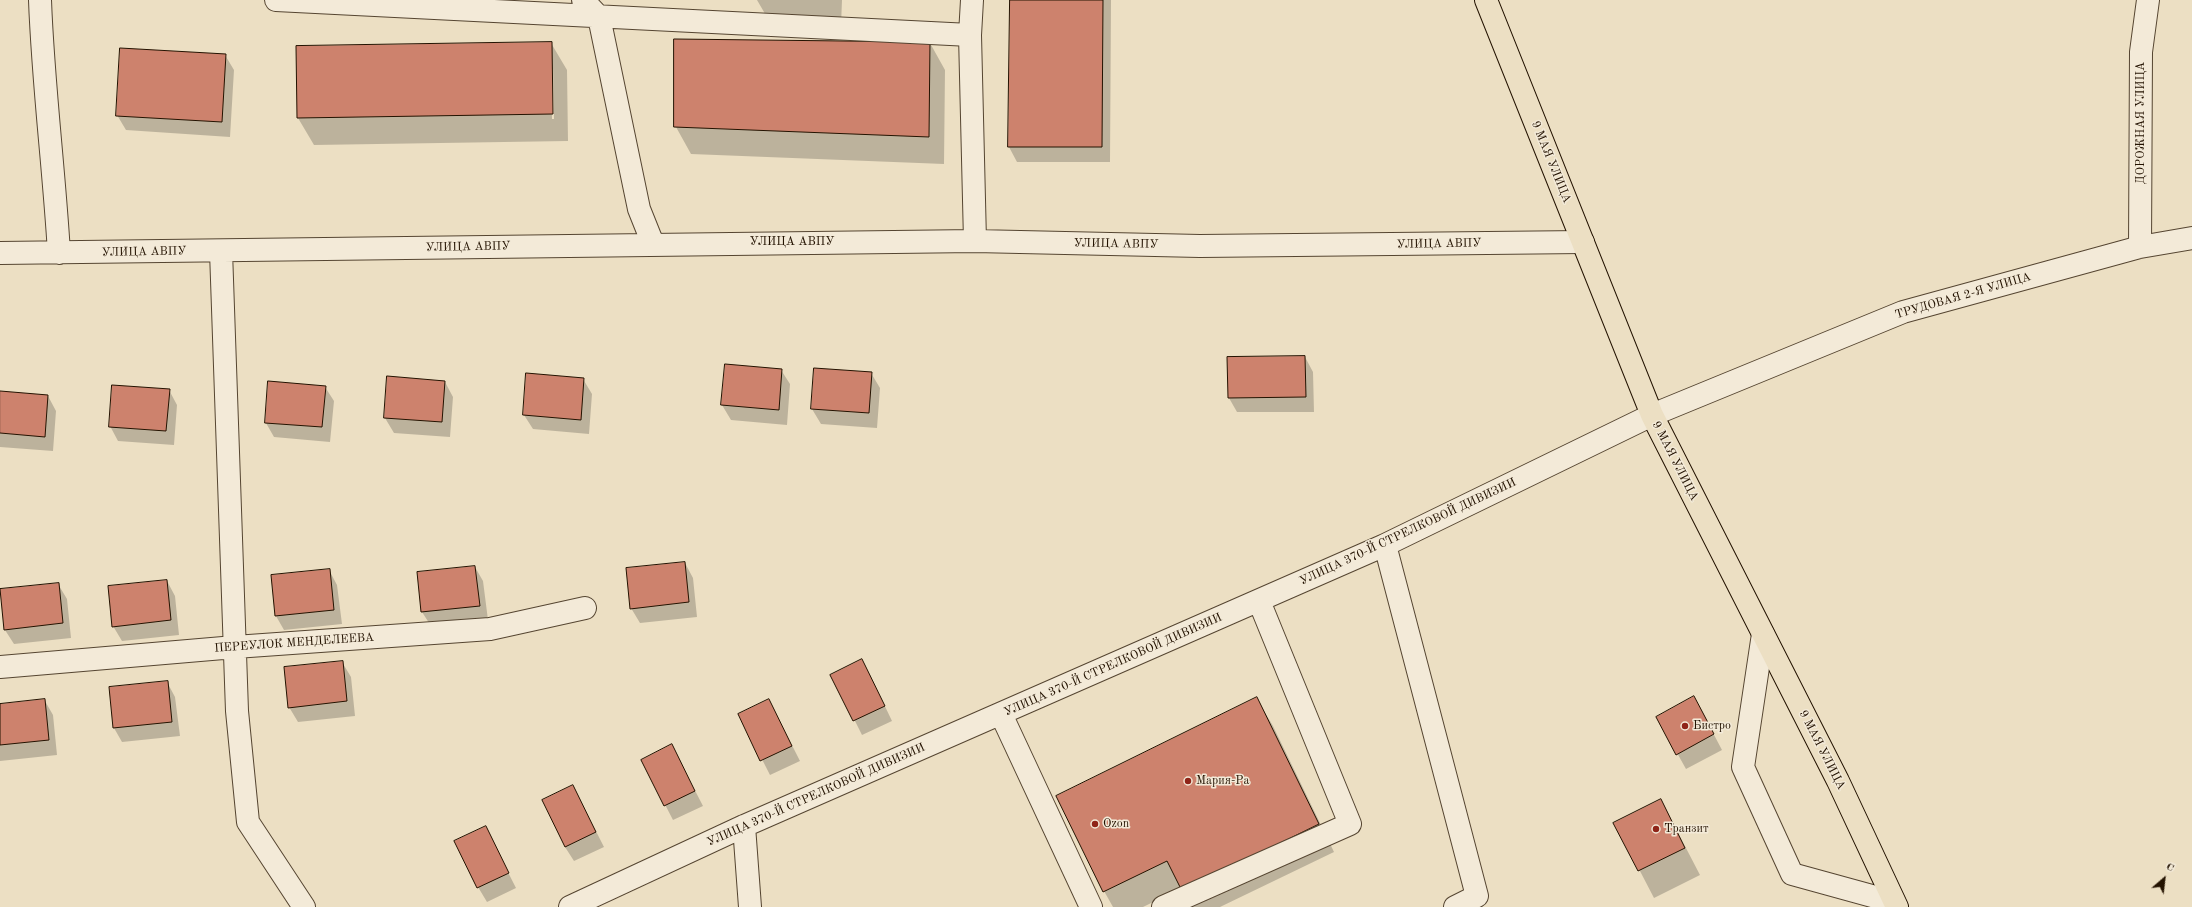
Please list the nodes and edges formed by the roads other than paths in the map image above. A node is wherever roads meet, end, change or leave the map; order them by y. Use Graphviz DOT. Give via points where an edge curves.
graph roads {
  1 [pos="40,0"];
  2 [pos="276,0"];
  3 [pos="583,0"];
  4 [pos="972,0"];
  5 [pos="1486,0"];
  6 [pos="2148,0"];
  7 [pos="599,17"];
  8 [pos="970,35"];
  9 [pos="2192,238"];
  10 [pos="975,241"];
  11 [pos="1583,242"];
  12 [pos="653,244"];
  13 [pos="2140,247"];
  14 [pos="221,251"];
  15 [pos="59,252"];
  16 [pos="0,253"];
  17 [pos="1652,415"];
  18 [pos="1385,545"];
  19 [pos="1259,601"];
  20 [pos="585,608"];
  21 [pos="1763,634"];
  22 [pos="235,647"];
  23 [pos="0,667"];
  24 [pos="1001,714"];
  25 [pos="744,826"];
  26 [pos="1896,904"];
  27 [pos="304,907"];
  28 [pos="570,907"];
  29 [pos="750,907"];
  30 [pos="1090,907"];
  31 [pos="1163,907"];
  32 [pos="1455,907"];
  1 -- 15 [label="street" via="42,60"];
  2 -- 7 [label="street"];
  3 -- 7 [label="street"];
  4 -- 8 [label="street"];
  5 -- 11 [label="main road, 9 МАЯ УЛИЦА"];
  6 -- 13 [label="street, ДОРОЖНАЯ УЛИЦА" via="2141,52"];
  7 -- 8 [label="street"];
  7 -- 12 [label="street" via="639,209"];
  8 -- 10 [label="street"];
  9 -- 13 [label="street, ТРУДОВАЯ 2-Я УЛИЦА"];
  10 -- 11 [label="street, УЛИЦА АВПУ" via="1200,246"];
  10 -- 12 [label="street, УЛИЦА АВПУ"];
  11 -- 17 [label="main road, 9 МАЯ УЛИЦА"];
  12 -- 14 [label="street, УЛИЦА АВПУ"];
  13 -- 17 [label="street, ТРУДОВАЯ 2-Я УЛИЦА" via="1903,312"];
  14 -- 15 [label="street, УЛИЦА АВПУ"];
  14 -- 22 [label="street"];
  15 -- 16 [label="street, УЛИЦА АВПУ"];
  17 -- 18 [label="street, УЛИЦА 370-Й СТРЕЛКОВОЙ ДИВИЗИИ"];
  17 -- 21 [label="main road, 9 МАЯ УЛИЦА"];
  18 -- 19 [label="street, УЛИЦА 370-Й СТРЕЛКОВОЙ ДИВИЗИИ"];
  18 -- 32 [label="street" via="1477,896"];
  19 -- 24 [label="street, УЛИЦА 370-Й СТРЕЛКОВОЙ ДИВИЗИИ"];
  19 -- 31 [label="street" via="1350,824"];
  20 -- 22 [label="street, ПЕРЕУЛОК МЕНДЕЛЕЕВА" via="490,629"];
  21 -- 26 [label="main road, 9 МАЯ УЛИЦА" via="1838,781"];
  21 -- 26 [label="street" via="1743,767 1792,874"];
  22 -- 23 [label="street, ПЕРЕУЛОК МЕНДЕЛЕЕВА"];
  22 -- 27 [label="street" via="237,711 248,822"];
  24 -- 25 [label="street, УЛИЦА 370-Й СТРЕЛКОВОЙ ДИВИЗИИ"];
  24 -- 30 [label="street"];
  25 -- 28 [label="street, УЛИЦА 370-Й СТРЕЛКОВОЙ ДИВИЗИИ"];
  25 -- 29 [label="street"];
}
